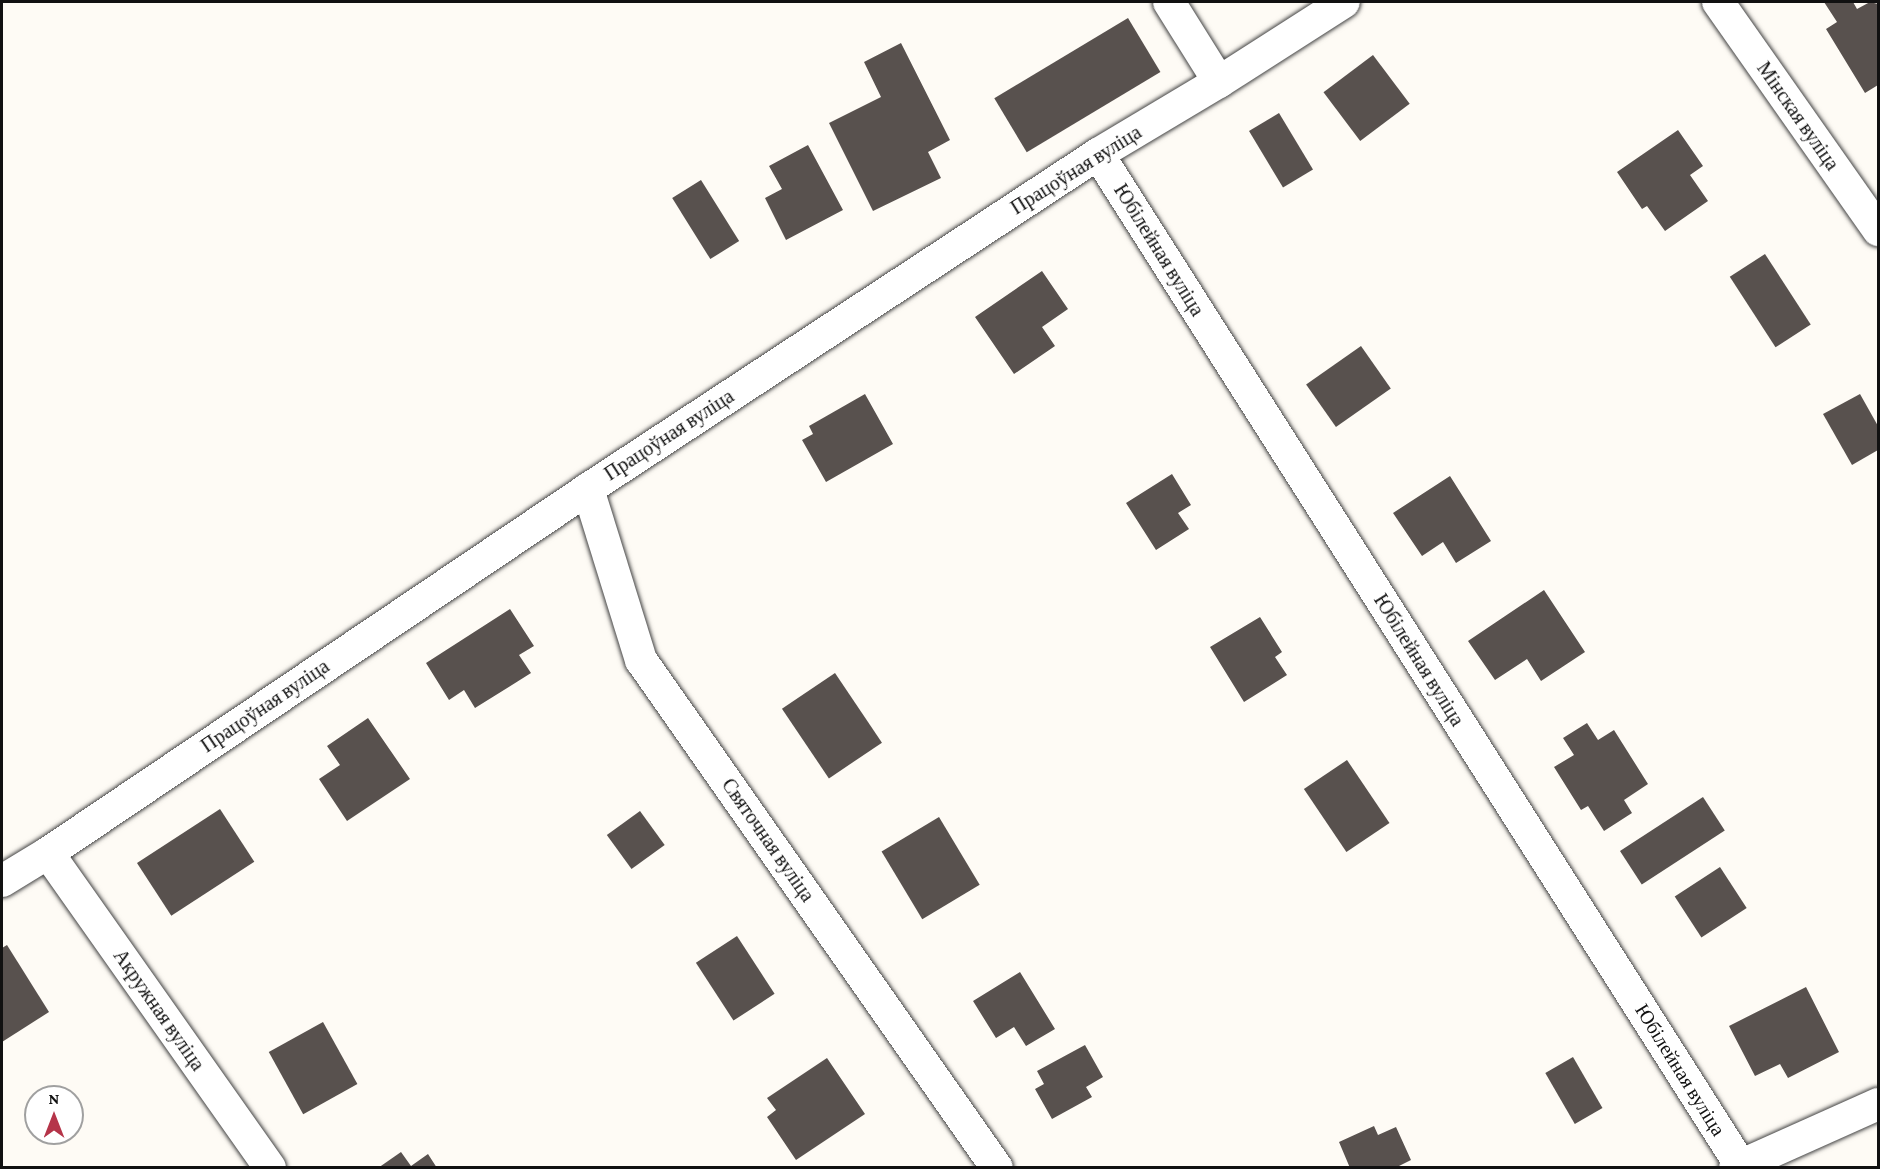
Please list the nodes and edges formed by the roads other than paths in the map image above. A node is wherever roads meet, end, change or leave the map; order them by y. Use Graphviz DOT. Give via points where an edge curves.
graph roads {
  1 [pos="1169,2"];
  2 [pos="1344,2"];
  3 [pos="1718,2"];
  4 [pos="1219,82"];
  5 [pos="1098,154"];
  6 [pos="1878,230"];
  7 [pos="588,489"];
  8 [pos="48,853"];
  9 [pos="2,881"];
  10 [pos="1878,1104"];
  11 [pos="270,1167"];
  12 [pos="997,1167"];
  13 [pos="1738,1167"];
  1 -- 4 [label="street"];
  2 -- 4 [label="street, Працоўная вуліца"];
  3 -- 6 [label="street, Мінская вуліца"];
  4 -- 5 [label="street, Працоўная вуліца"];
  5 -- 7 [label="street, Працоўная вуліца"];
  5 -- 13 [label="street, Юбілейная вуліца"];
  7 -- 8 [label="street, Працоўная вуліца"];
  7 -- 12 [label="street, Святочная вуліца" via="641,660"];
  8 -- 9 [label="street, Працоўная вуліца"];
  8 -- 11 [label="street, Акружная вуліца"];
  10 -- 13 [label="street"];
}
